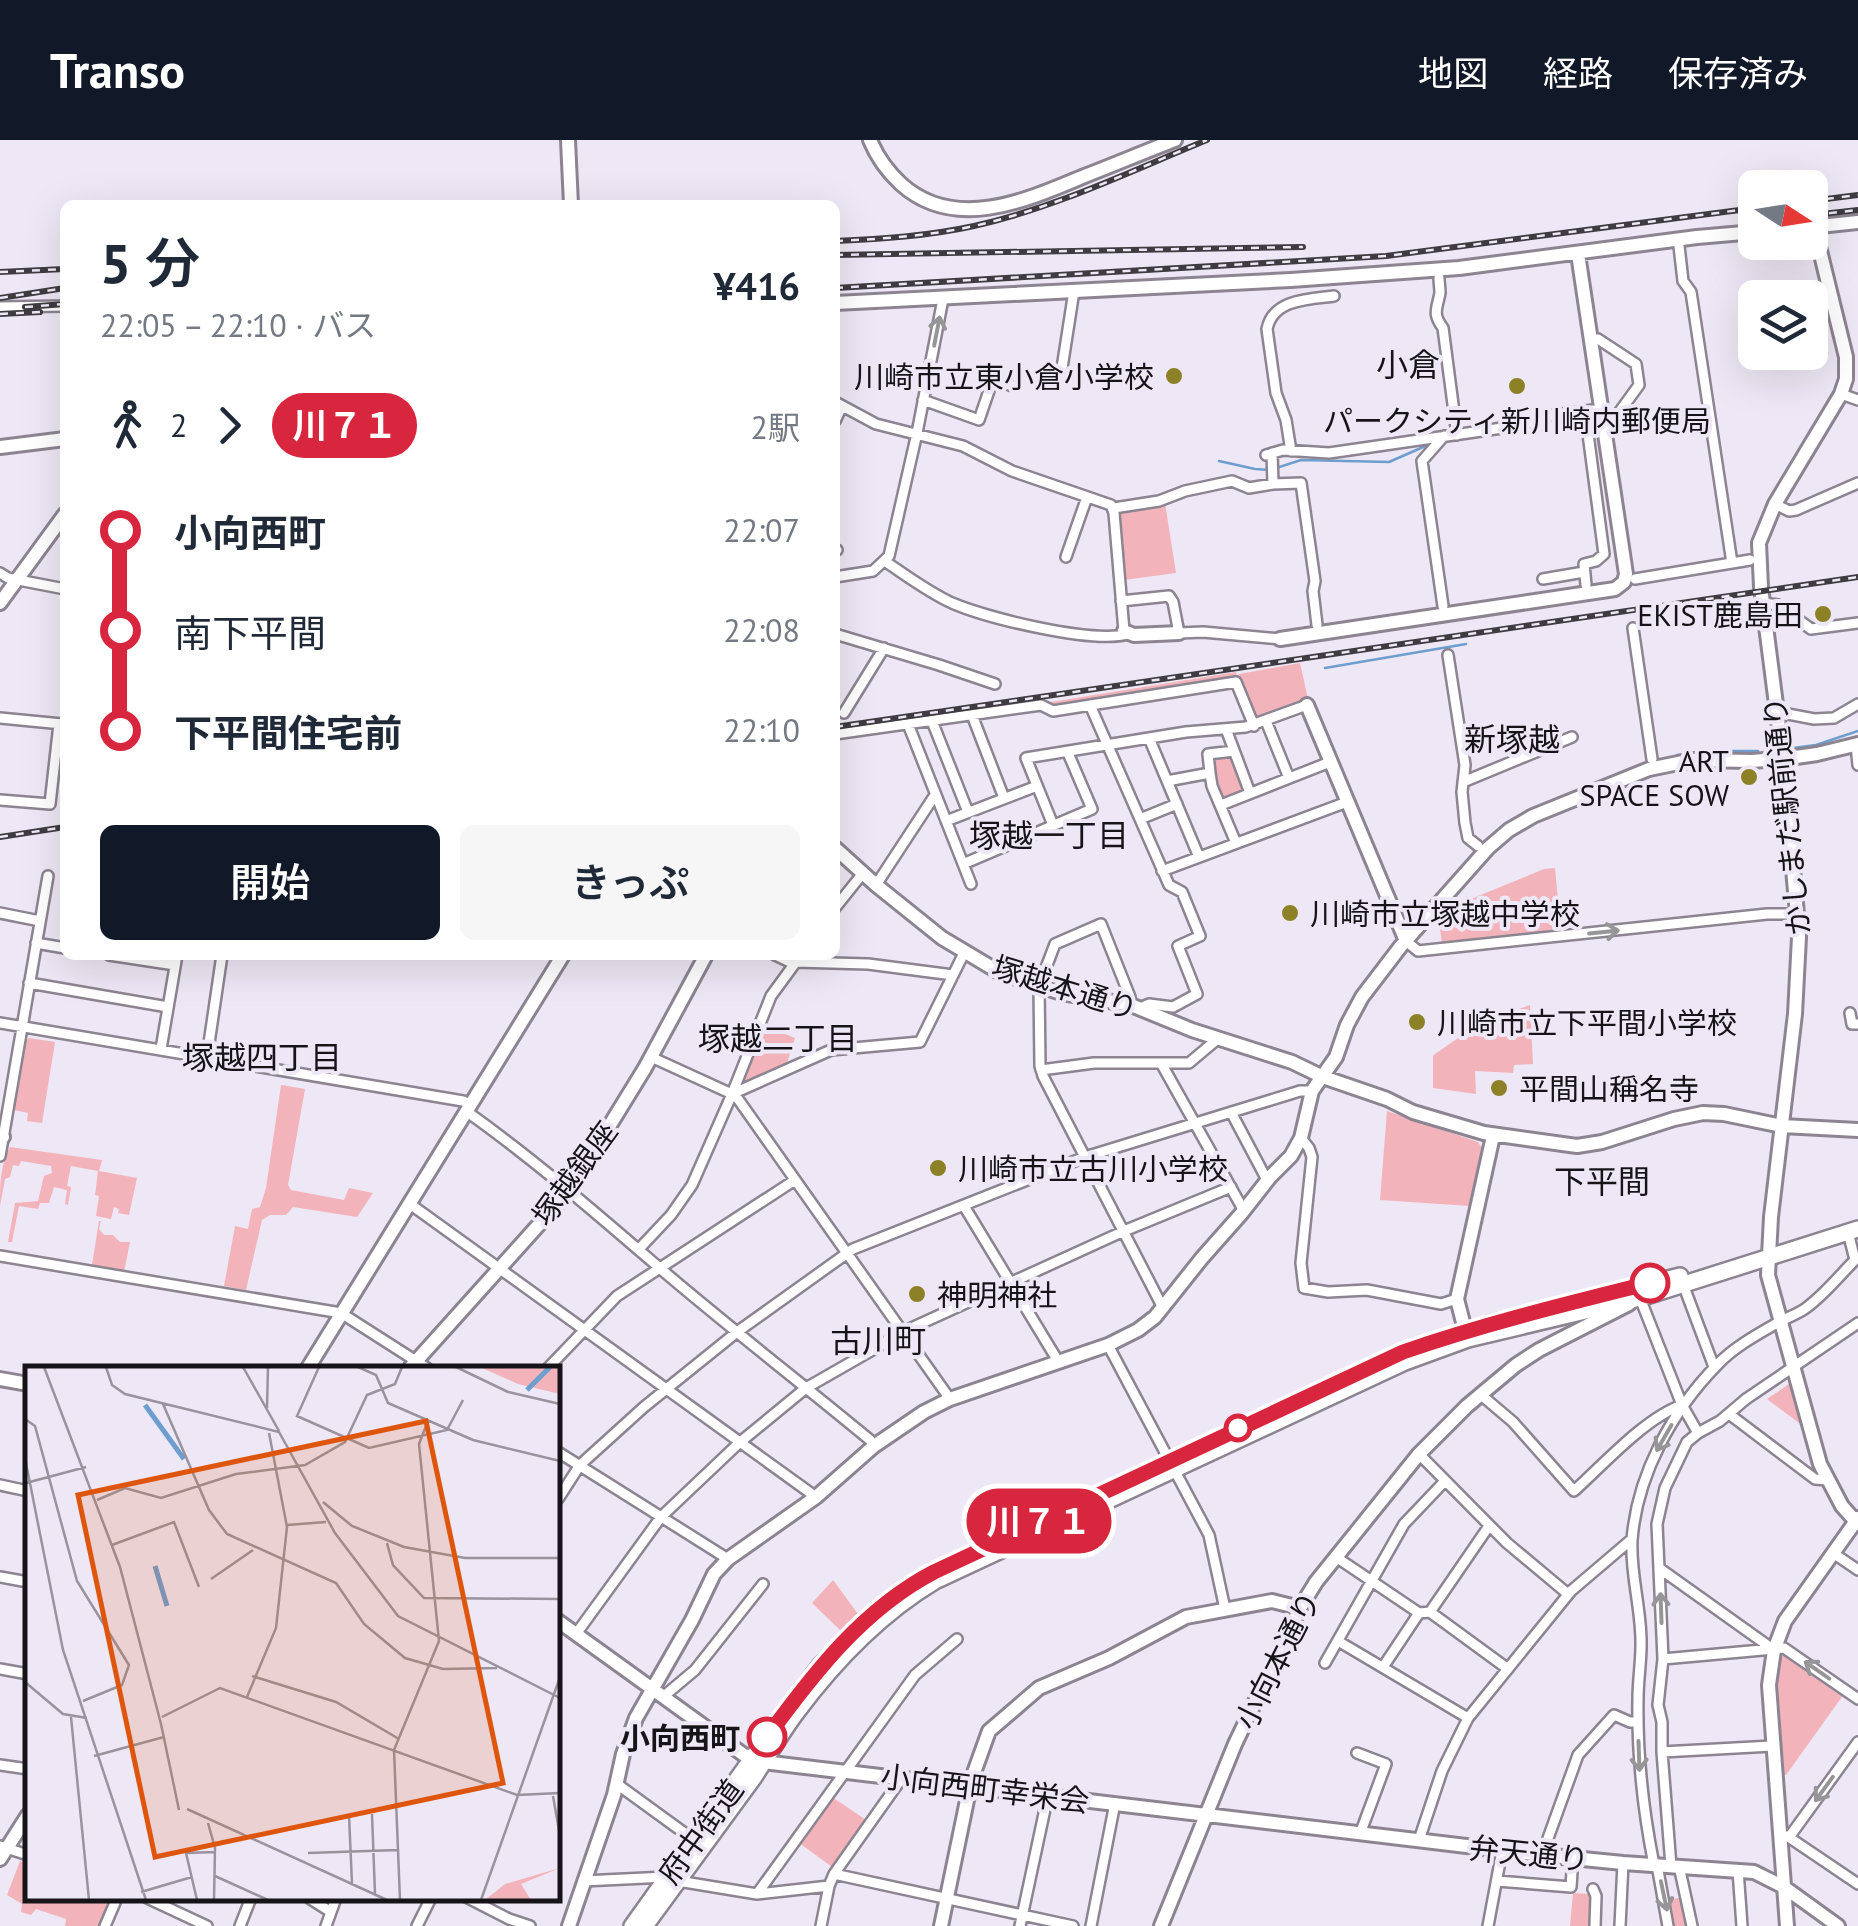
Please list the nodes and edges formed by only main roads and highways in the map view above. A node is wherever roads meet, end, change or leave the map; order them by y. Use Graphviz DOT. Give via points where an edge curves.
graph roads {
  1 [pos="1853,1230"];
  2 [pos="1718,1272"];
  3 [pos="1563,1310"];
  4 [pos="1170,1465"];
  5 [pos="757,1760"];
  6 [pos="672,1879"];
  7 [pos="632,1926"];
  8 [pos="644,1926"];
  1 -- 2 [label="highway, 府中街道"];
  2 -- 3 [label="highway, 府中街道" via="1640,1298"];
  2 -- 3 [label="highway, 府中街道" via="1681,1275"];
  3 -- 4 [label="highway, 府中街道" via="1405,1362"];
  3 -- 4 [label="highway, 府中街道" via="1465,1330 1403,1352"];
  4 -- 5 [label="highway, 府中街道" via="918,1592 856,1643"];
  5 -- 6 [label="highway, 府中街道"];
  5 -- 6 [label="highway, 府中街道"];
  6 -- 7 [label="highway, 府中街道"];
  6 -- 8 [label="highway, 府中街道"];
}
